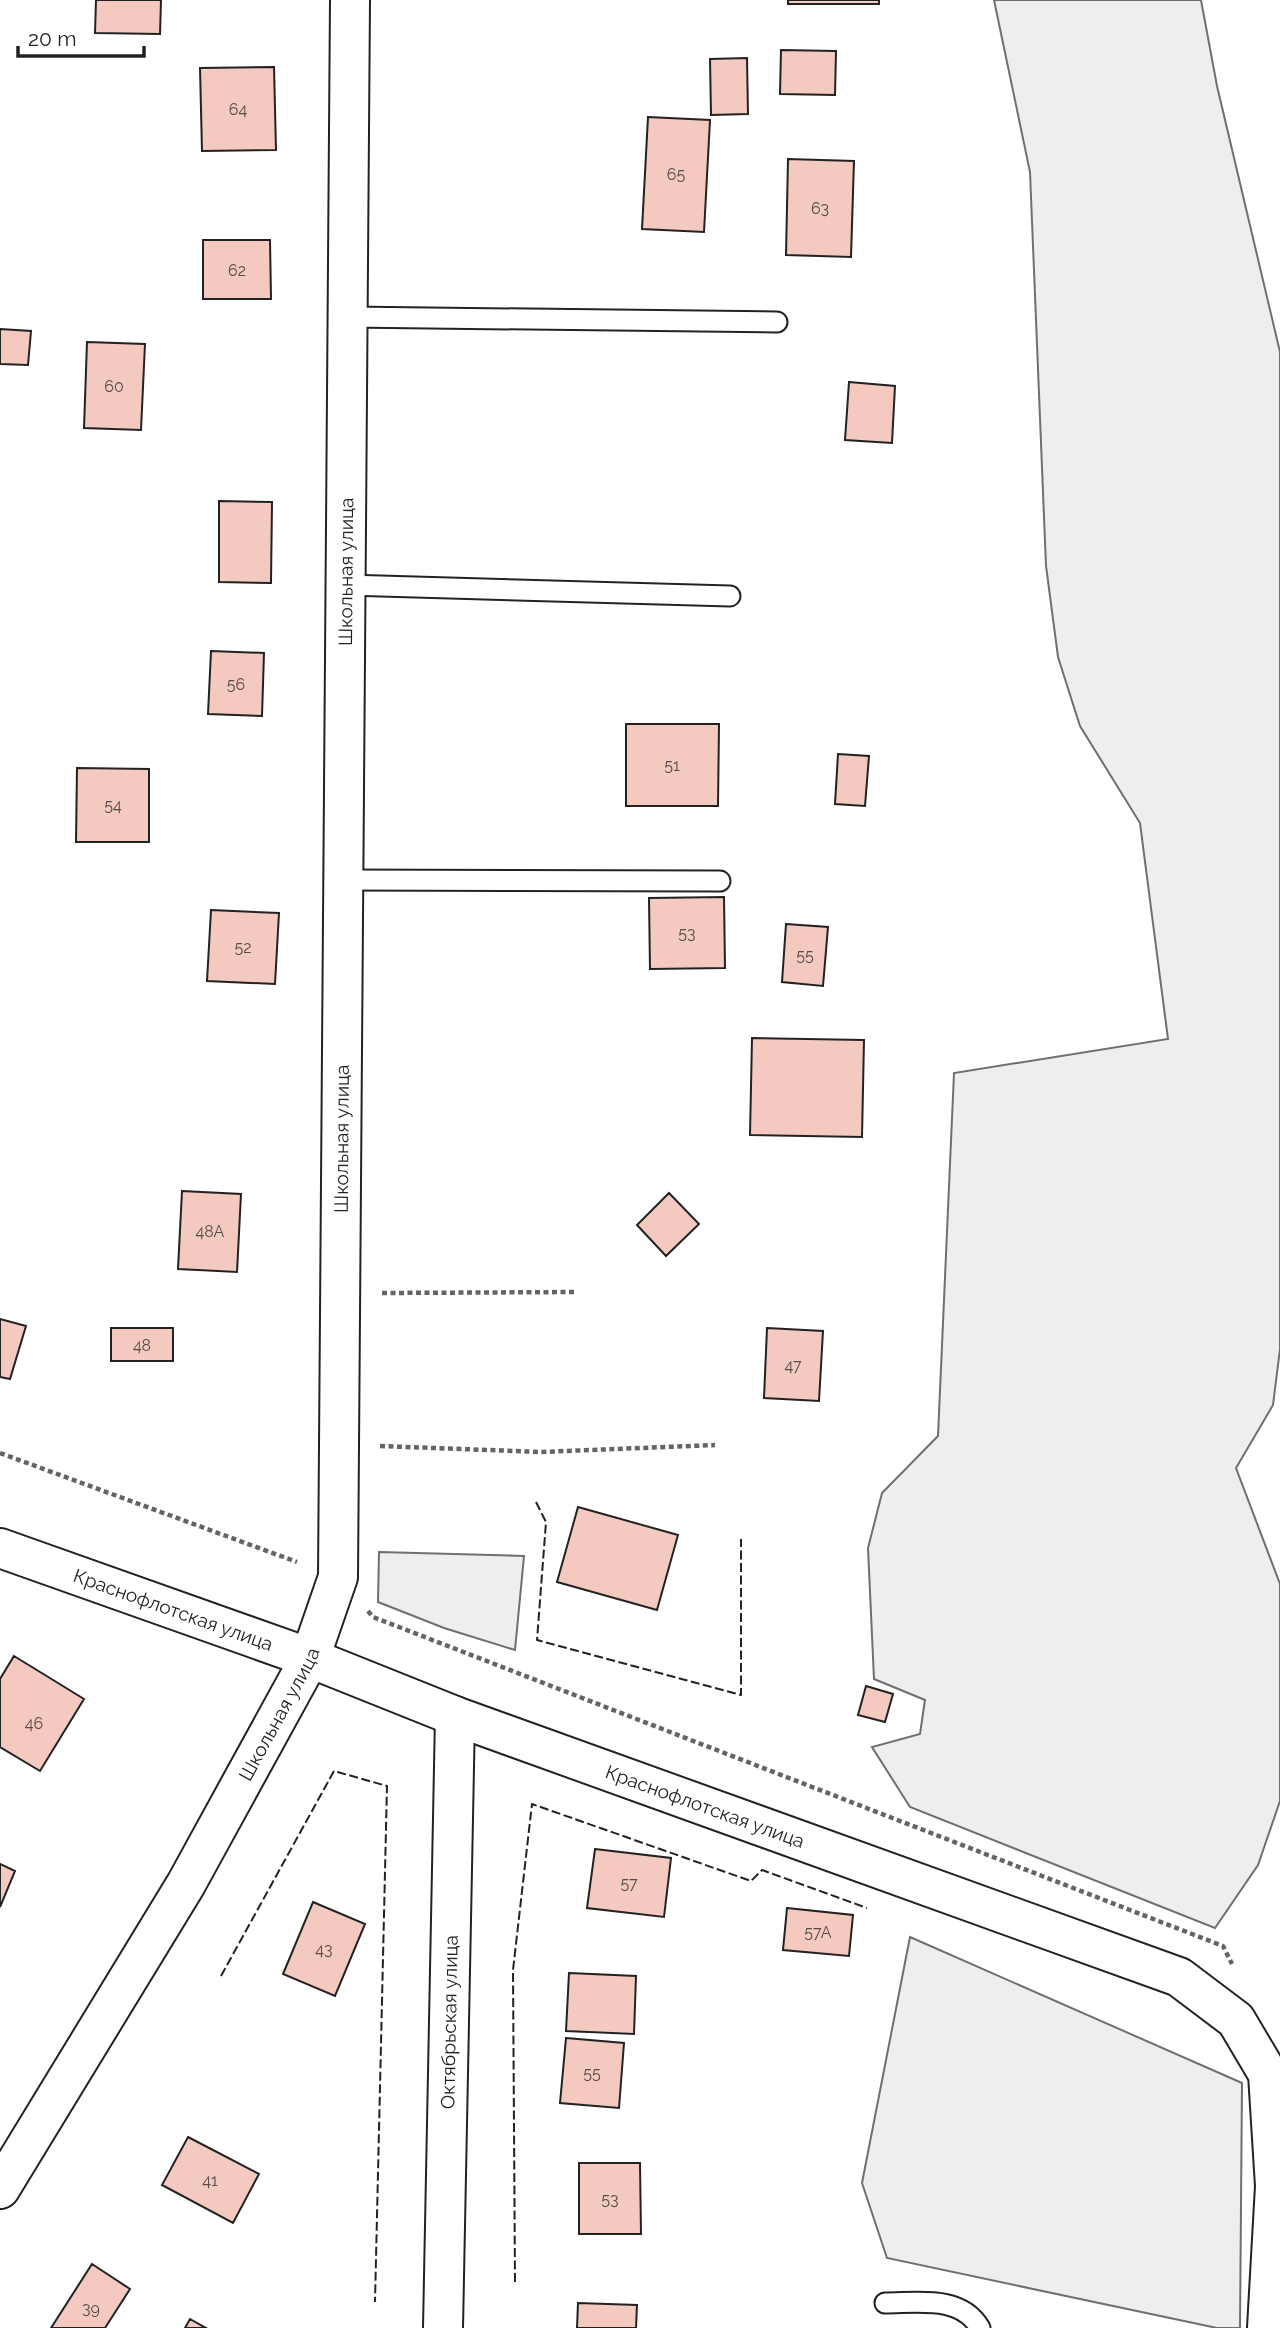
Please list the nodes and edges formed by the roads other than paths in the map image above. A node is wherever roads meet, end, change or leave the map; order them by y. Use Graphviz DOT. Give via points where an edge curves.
graph roads {
  1 [pos="350,0"];
  2 [pos="348,317"];
  3 [pos="777,322"];
  4 [pos="346,585"];
  5 [pos="730,596"];
  6 [pos="343,880"];
  7 [pos="720,881"];
  8 [pos="0,1548"];
  9 [pos="310,1658"];
  10 [pos="456,1716"];
  11 [pos="0,2189"];
  12 [pos="885,2302"];
  13 [pos="443,2328"];
  14 [pos="980,2328"];
  15 [pos="1267,2328"];
  1 -- 2 [label="street, Школьная улица"];
  2 -- 3 [label="lane"];
  2 -- 4 [label="street, Школьная улица"];
  4 -- 5 [label="lane"];
  4 -- 6 [label="street, Школьная улица"];
  6 -- 7 [label="lane"];
  6 -- 9 [label="street, Школьная улица" via="338,1577"];
  8 -- 9 [label="street, Краснофлотская улица"];
  9 -- 10 [label="street, Краснофлотская улица"];
  9 -- 11 [label="street, Школьная улица" via="186,1884"];
  10 -- 13 [label="street, Октябрьская улица"];
  10 -- 15 [label="street, Краснофлотская улица" via="1179,1977 1236,2020 1268,2074 1275,2186"];
  12 -- 14 [label="lane" via="950,2303 975,2318"];
}
